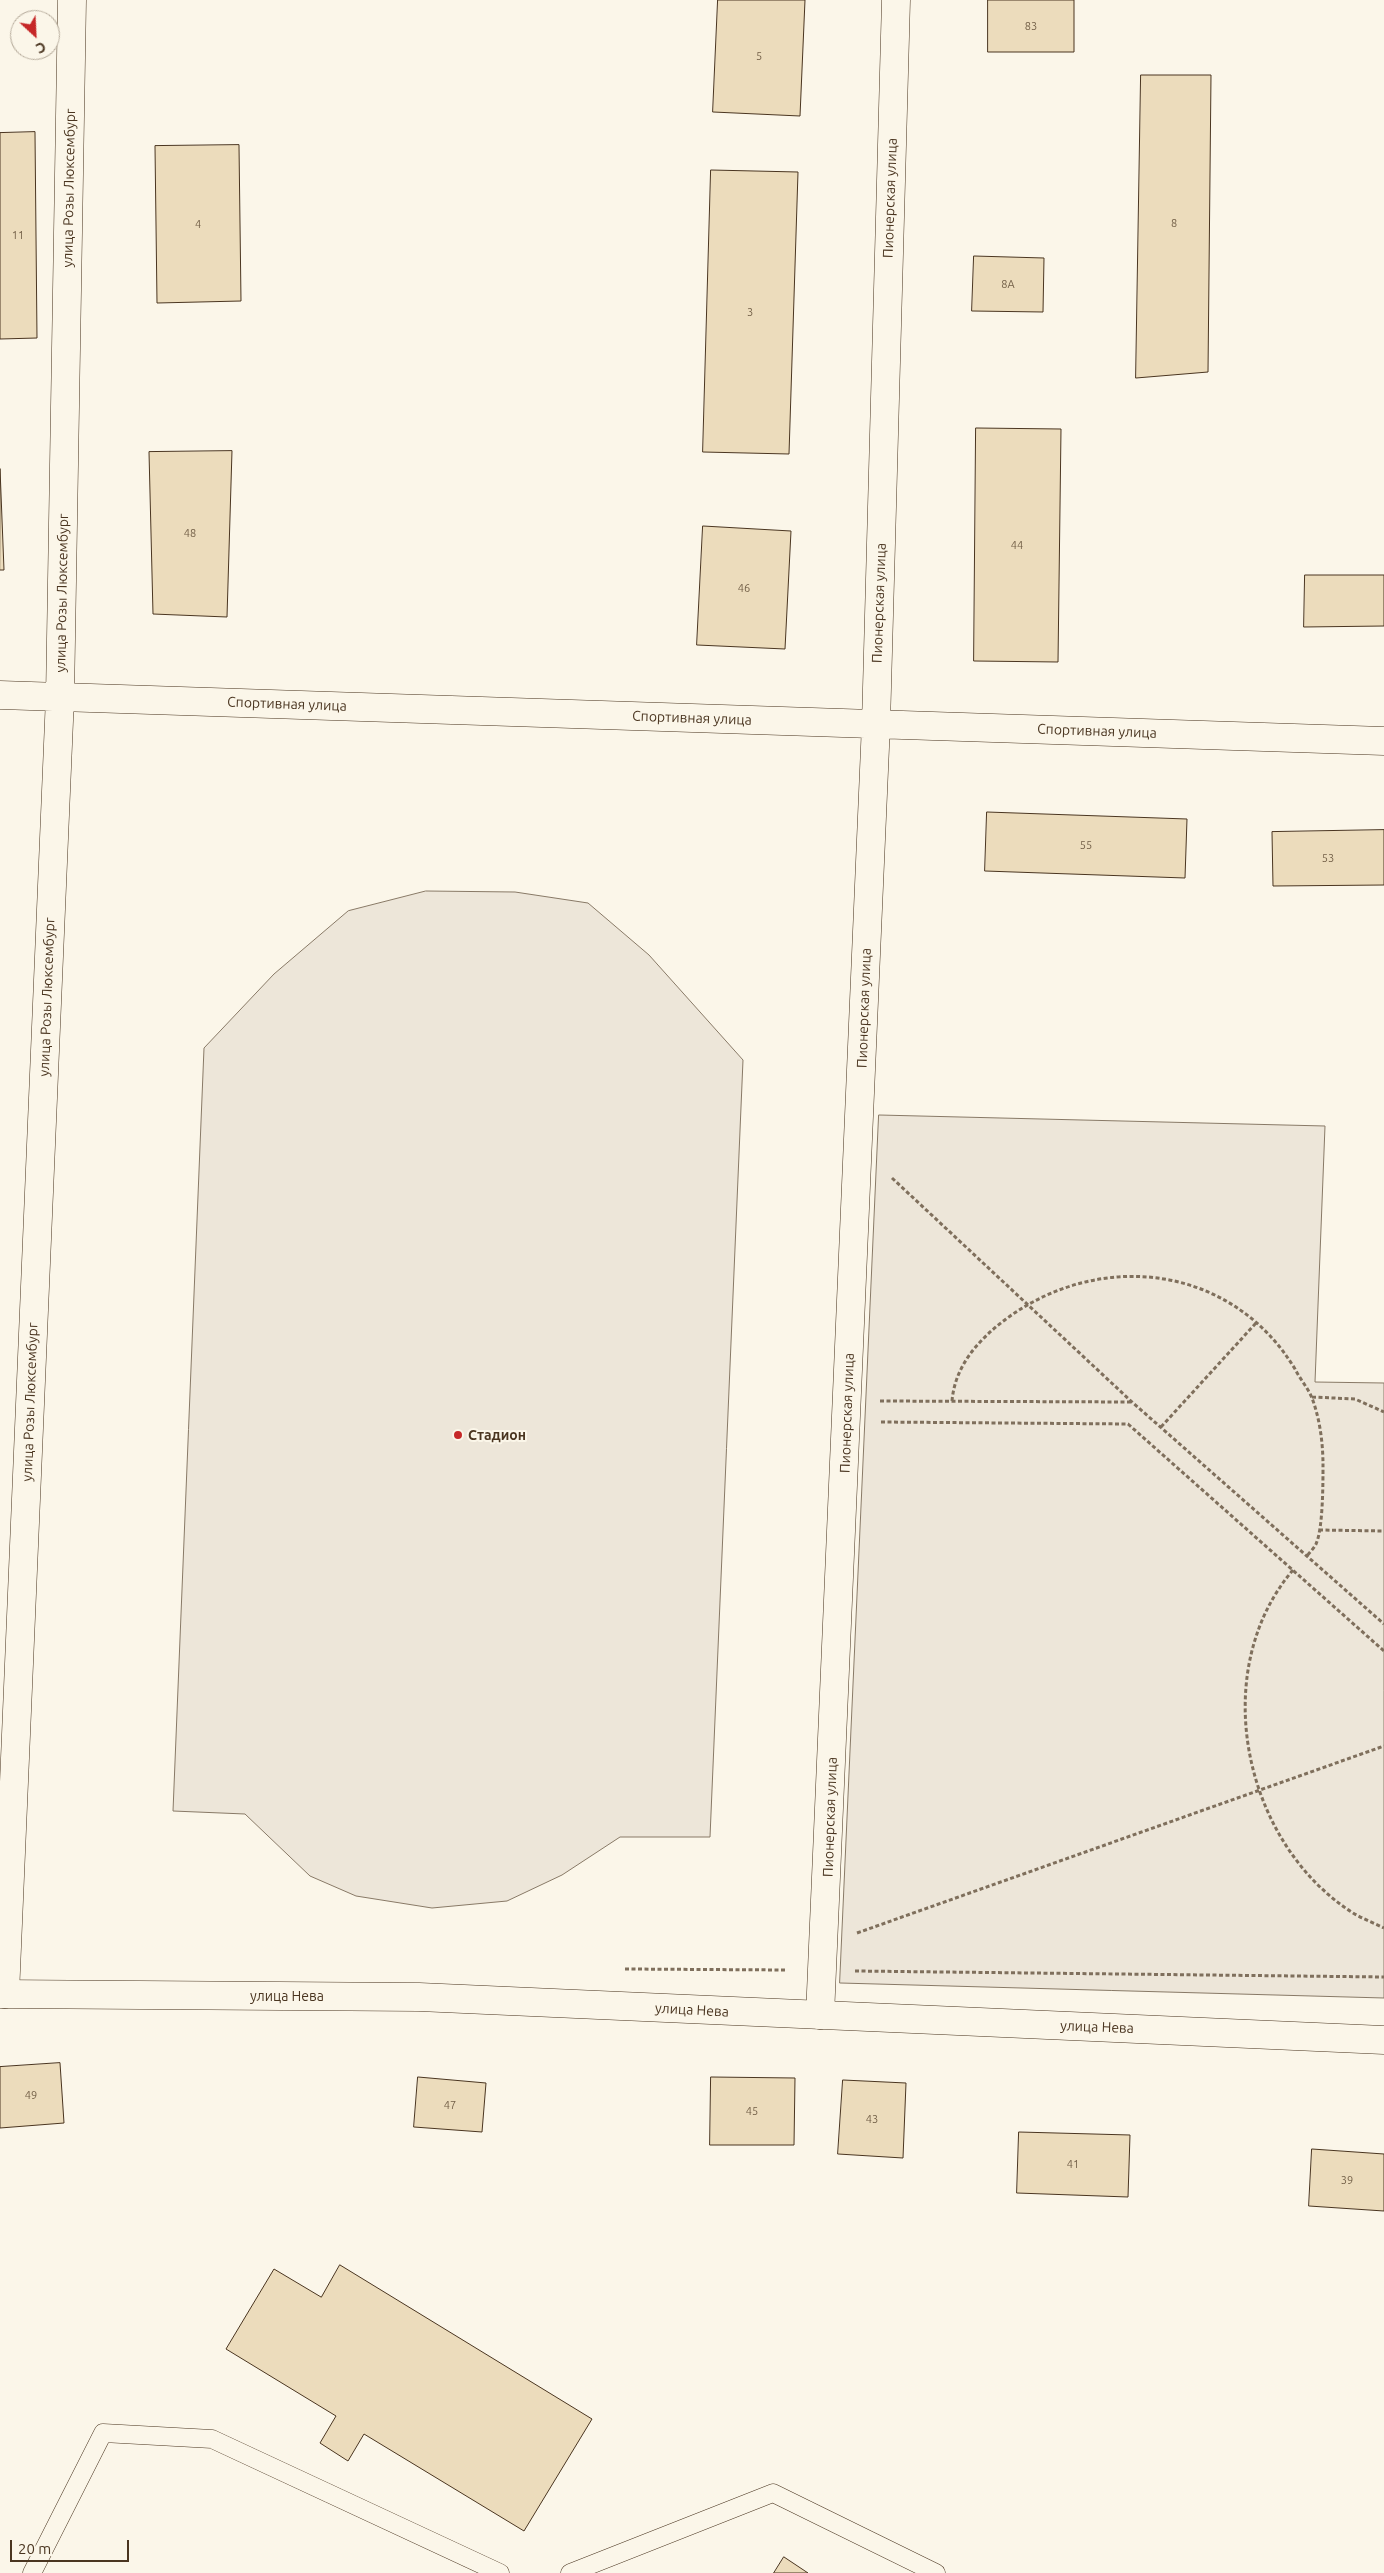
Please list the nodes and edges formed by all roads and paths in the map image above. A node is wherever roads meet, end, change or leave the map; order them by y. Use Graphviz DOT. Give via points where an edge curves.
graph roads {
  1 [pos="72,0"];
  2 [pos="896,0"];
  3 [pos="0,695"];
  4 [pos="60,697"];
  5 [pos="876,724"];
  6 [pos="1384,741"];
  7 [pos="884,1171"];
  8 [pos="1027,1304"];
  9 [pos="1256,1323"];
  10 [pos="1312,1398"];
  11 [pos="952,1401"];
  12 [pos="1132,1402"];
  13 [pos="847,1411"];
  14 [pos="1384,1412"];
  15 [pos="1161,1427"];
  16 [pos="1319,1530"];
  17 [pos="1384,1531"];
  18 [pos="1307,1556"];
  19 [pos="1293,1570"];
  20 [pos="1384,1624"];
  21 [pos="1384,1651"];
  22 [pos="1384,1746"];
  23 [pos="1259,1791"];
  24 [pos="1384,1928"];
  25 [pos="857,1933"];
  26 [pos="616,1968"];
  27 [pos="823,1971"];
  28 [pos="1384,1978"];
  29 [pos="2,1994"];
  30 [pos="820,2016"];
  31 [pos="1384,2040"];
  32 [pos="32,2573"];
  33 [pos="500,2573"];
  34 [pos="570,2573"];
  35 [pos="936,2573"];
  1 -- 4 [label="street, улица Розы Люксембург"];
  2 -- 5 [label="street, Пионерская улица"];
  3 -- 4 [label="street, Спортивная улица"];
  4 -- 5 [label="street, Спортивная улица"];
  4 -- 29 [label="street, улица Розы Люксембург"];
  5 -- 6 [label="street, Спортивная улица"];
  5 -- 13 [label="street, Пионерская улица"];
  7 -- 8 [label="path"];
  8 -- 9 [label="path" via="1089,1281 1138,1276 1188,1284 1224,1300"];
  8 -- 11 [label="path" via="996,1326 967,1357 958,1374"];
  8 -- 12 [label="path"];
  9 -- 10 [label="path" via="1281,1348"];
  9 -- 15 [label="path"];
  10 -- 14 [label="path" via="1355,1399"];
  10 -- 16 [label="path" via="1320,1427 1323,1460"];
  11 -- 12 [label="path"];
  11 -- 13 [label="path"];
  12 -- 15 [label="path"];
  13 -- 19 [label="path" via="1128,1424"];
  13 -- 27 [label="street, Пионерская улица"];
  15 -- 18 [label="path"];
  16 -- 17 [label="path"];
  16 -- 18 [label="path" via="1317,1543"];
  18 -- 20 [label="path"];
  19 -- 21 [label="path"];
  19 -- 23 [label="path" via="1280,1585 1263,1621 1246,1675 1247,1742"];
  22 -- 23 [label="path"];
  23 -- 24 [label="path" via="1266,1810 1296,1859 1353,1913"];
  23 -- 25 [label="path"];
  26 -- 27 [label="path"];
  27 -- 28 [label="path"];
  27 -- 30 [label="street, Пионерская улица"];
  29 -- 30 [label="street, улица Нева" via="419,1997"];
  30 -- 31 [label="street, улица Нева"];
  32 -- 33 [label="lane" via="103,2433 212,2439"];
  34 -- 35 [label="lane" via="773,2493"];
}
